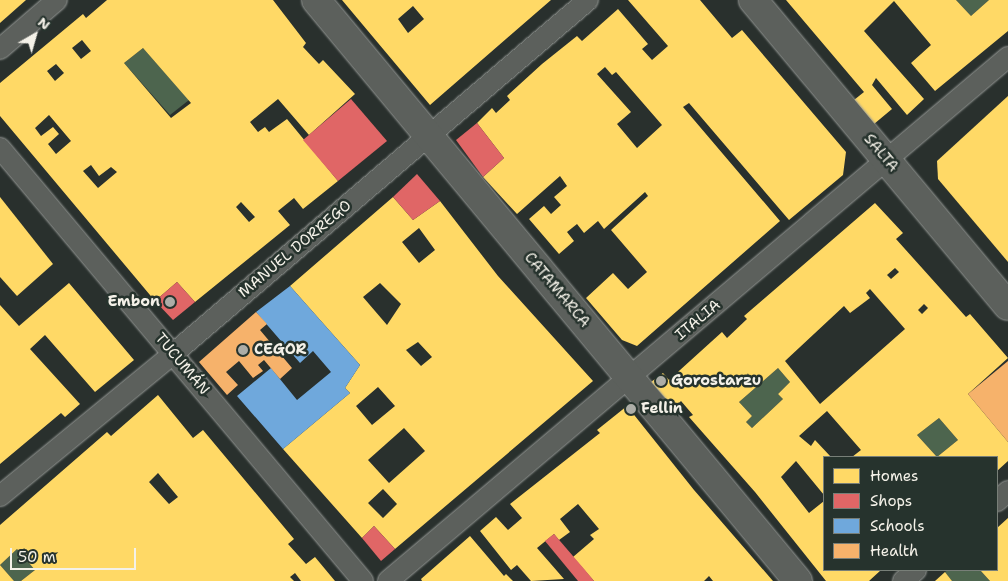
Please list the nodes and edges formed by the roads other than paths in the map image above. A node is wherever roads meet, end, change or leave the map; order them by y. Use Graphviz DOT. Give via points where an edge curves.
graph roads {
  1 [pos="56,0"];
  2 [pos="316,0"];
  3 [pos="588,0"];
  4 [pos="753,0"];
  5 [pos="0,49"];
  6 [pos="1008,57"];
  7 [pos="429,136"];
  8 [pos="0,148"];
  9 [pos="886,160"];
  10 [pos="1008,306"];
  11 [pos="174,353"];
  12 [pos="630,378"];
  13 [pos="1008,491"];
  14 [pos="0,496"];
  15 [pos="998,500"];
  16 [pos="915,571"];
  17 [pos="363,581"];
  18 [pos="388,581"];
  19 [pos="798,581"];
  20 [pos="903,581"];
  1 -- 5 [label="street"];
  2 -- 7 [label="main road, CATAMARCA"];
  3 -- 7 [label="street, MANUEL DORREGO"];
  4 -- 9 [label="main road, SALTA"];
  6 -- 9 [label="street, ITALIA"];
  7 -- 11 [label="street, MANUEL DORREGO"];
  7 -- 12 [label="main road, CATAMARCA"];
  8 -- 11 [label="street, TUCUMÁN"];
  9 -- 10 [label="main road, SALTA"];
  9 -- 12 [label="street, ITALIA"];
  11 -- 14 [label="street, MANUEL DORREGO"];
  11 -- 17 [label="street, TUCUMÁN"];
  12 -- 18 [label="street, ITALIA"];
  12 -- 19 [label="main road, CATAMARCA"];
  13 -- 15 [label="street"];
  16 -- 20 [label="street"];
}
